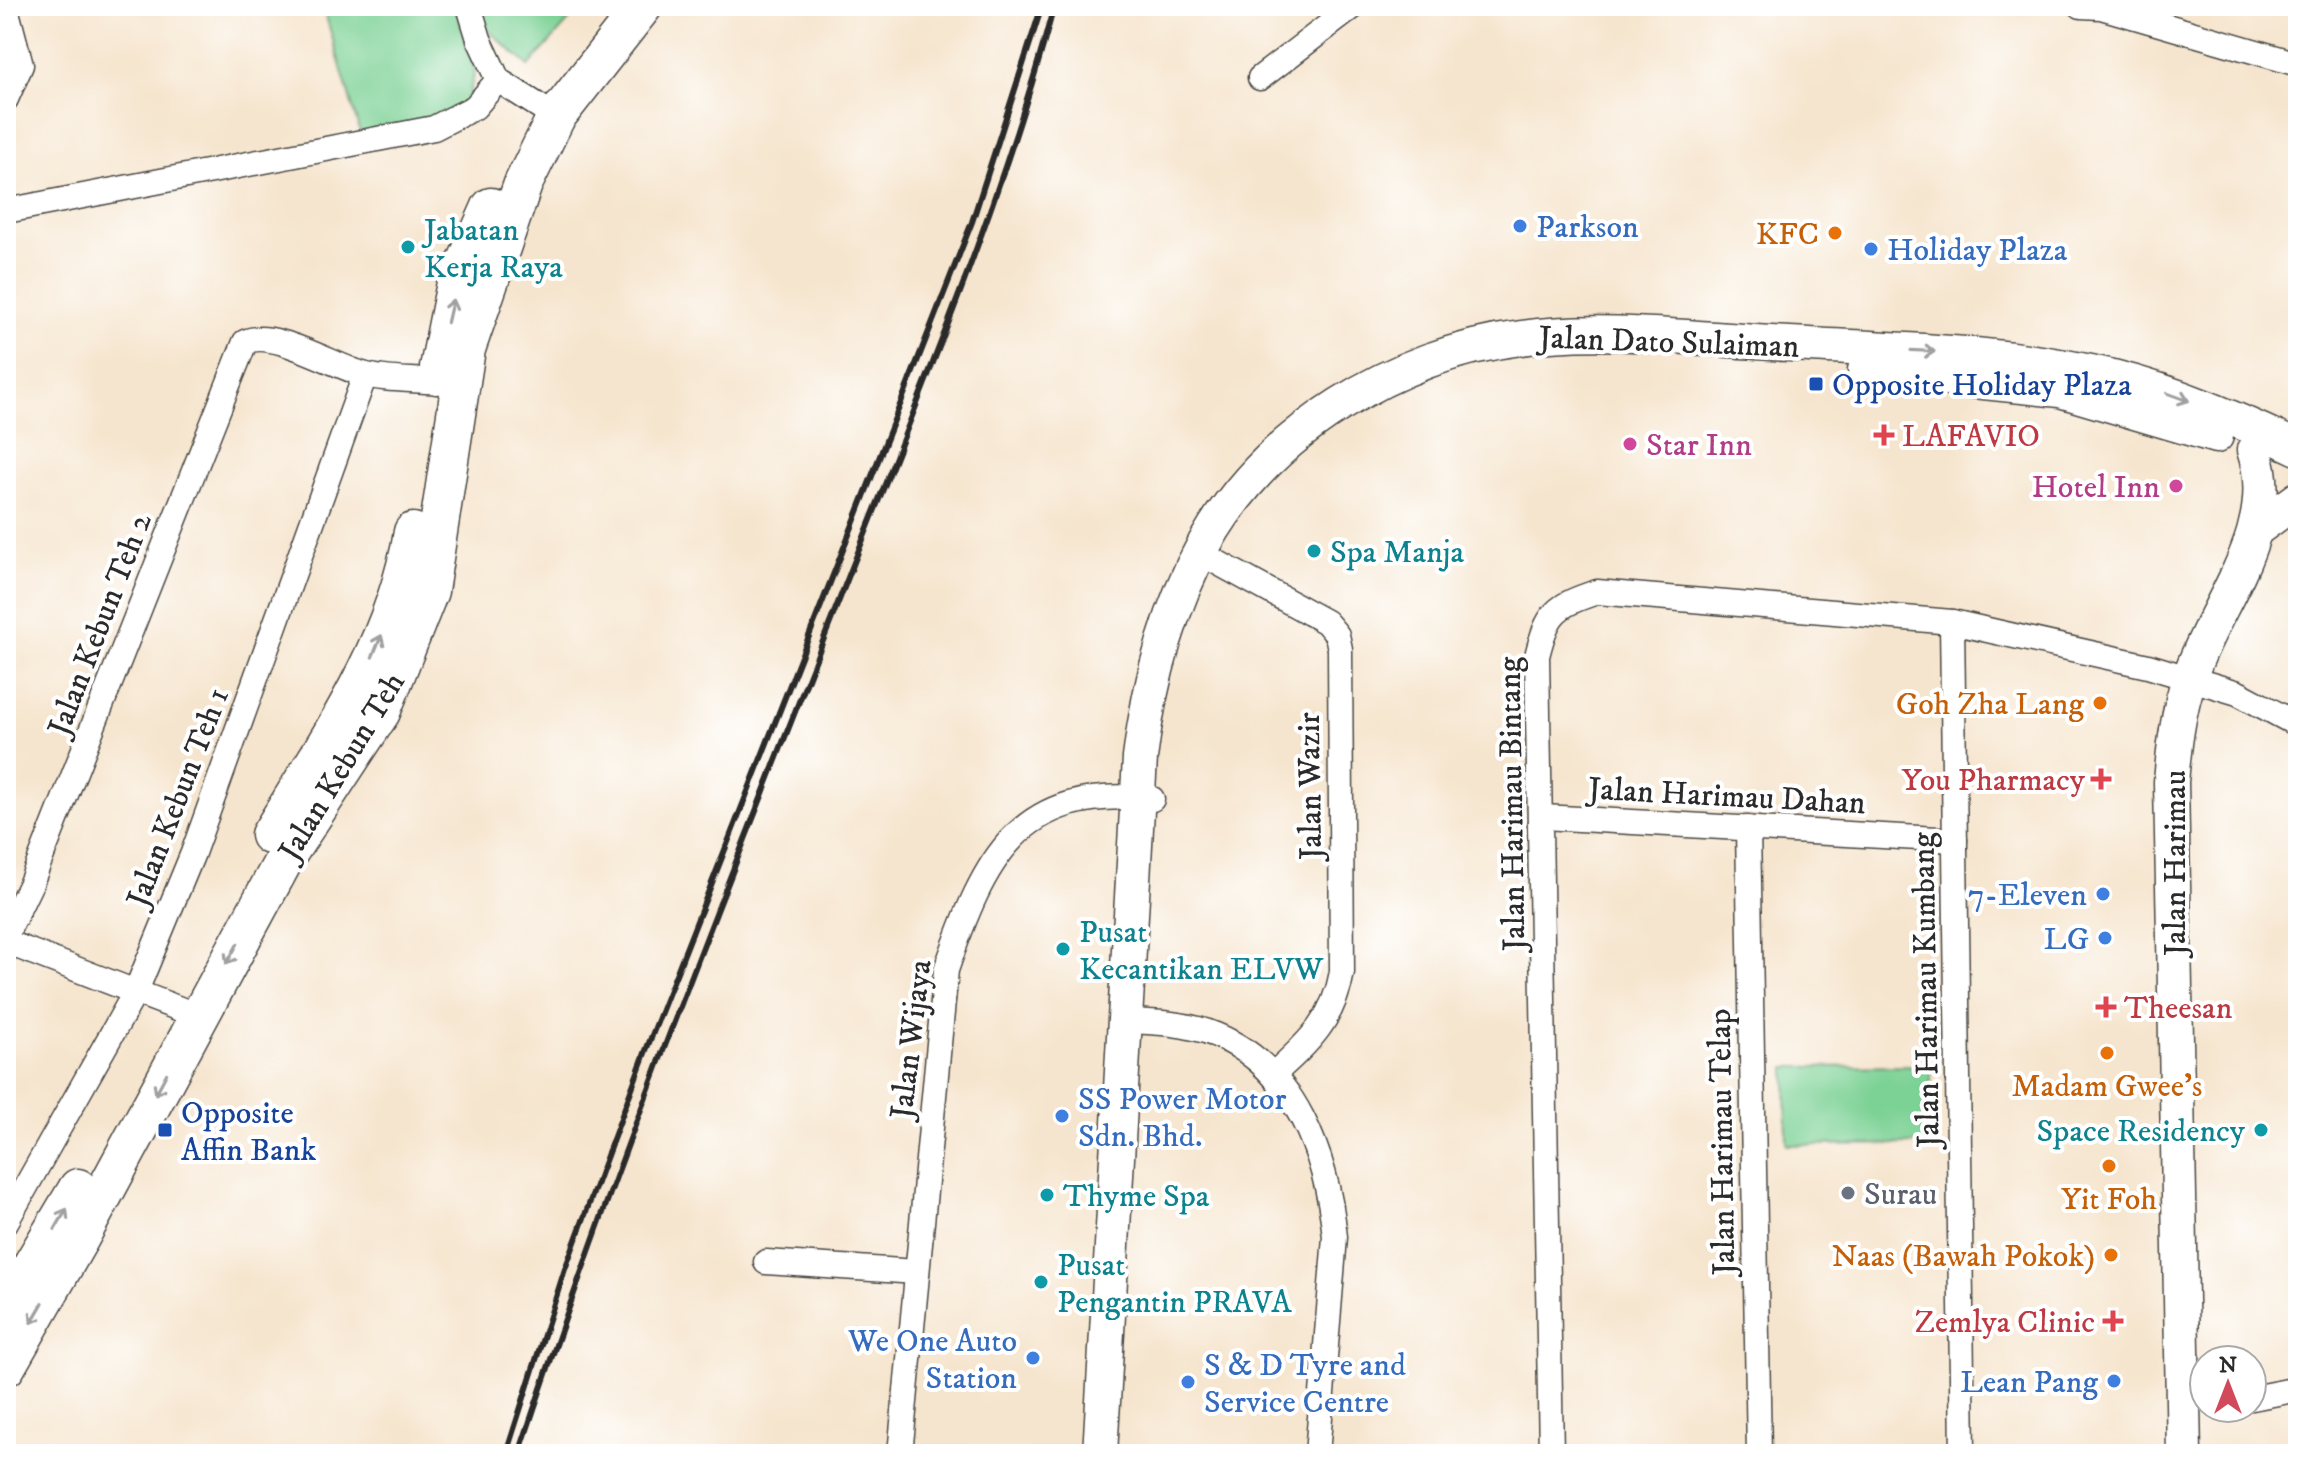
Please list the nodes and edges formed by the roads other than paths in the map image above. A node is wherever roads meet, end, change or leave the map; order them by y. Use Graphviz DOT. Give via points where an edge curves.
graph roads {
  1 [pos="469,6"];
  2 [pos="614,6"];
  3 [pos="643,6"];
  4 [pos="1354,6"];
  5 [pos="2081,6"];
  6 [pos="6,8"];
  7 [pos="2298,64"];
  8 [pos="1260,78"];
  9 [pos="498,80"];
  10 [pos="6,99"];
  11 [pos="546,111"];
  12 [pos="6,211"];
  13 [pos="365,375"];
  14 [pos="437,382"];
  15 [pos="2298,448"];
  16 [pos="2254,450"];
  17 [pos="2298,470"];
  18 [pos="2298,499"];
  19 [pos="2258,528"];
  20 [pos="1209,558"];
  21 [pos="1952,622"];
  22 [pos="2189,679"];
  23 [pos="2298,725"];
  24 [pos="1146,798"];
  25 [pos="1543,817"];
  26 [pos="1748,828"];
  27 [pos="1955,840"];
  28 [pos="6,935"];
  29 [pos="6,942"];
  30 [pos="136,991"];
  31 [pos="186,1011"];
  32 [pos="1134,1021"];
  33 [pos="1275,1073"];
  34 [pos="6,1222"];
  35 [pos="766,1262"];
  36 [pos="917,1272"];
  37 [pos="6,1309"];
  38 [pos="2191,1344"];
  39 [pos="6,1367"];
  40 [pos="2298,1389"];
  41 [pos="2268,1395"];
  42 [pos="2190,1424"];
  43 [pos="900,1454"];
  44 [pos="1100,1454"];
  45 [pos="1119,1454"];
  46 [pos="1317,1454"];
  47 [pos="1551,1454"];
  48 [pos="1759,1454"];
  49 [pos="1963,1454"];
  50 [pos="2184,1454"];
  1 -- 9 [label="street"];
  2 -- 11 [label="main road, Jalan Kebun Teh"];
  3 -- 11 [label="main road, Jalan Kebun Teh"];
  4 -- 8 [label="street"];
  5 -- 7 [label="street" via="2101,7"];
  6 -- 10 [label="street" via="21,65"];
  9 -- 11 [label="street"];
  9 -- 12 [label="street" via="475,107 434,128"];
  14 -- 11 [label="main road, Jalan Kebun Teh, one-way" via="455,288"];
  11 -- 31 [label="main road, Jalan Kebun Teh, one-way" via="466,349 429,591 406,655 381,712"];
  13 -- 14 [label="street"];
  13 -- 28 [label="street, Jalan Kebun Teh 2" via="296,347 250,339 242,346"];
  13 -- 30 [label="street, Jalan Kebun Teh 1" via="193,853"];
  31 -- 14 [label="main road, Jalan Kebun Teh, one-way" via="262,849 359,687 406,574"];
  20 -- 15 [label="street, Jalan Dato Sulaiman, one-way" via="1237,499 1281,452 1353,396 1432,358 1524,337 1582,334 2019,360 2159,390"];
  16 -- 17 [label="street, Jalan Dato Sulaiman"];
  16 -- 19 [label="street, Jalan Harimau" via="2262,491"];
  16 -- 20 [label="street, Jalan Dato Sulaiman" via="2178,423 2043,388 1883,371 1664,358 1556,355 1506,360 1425,381 1337,432"];
  18 -- 19 [label="street, Jalan Harimau"];
  19 -- 22 [label="street, Jalan Harimau"];
  20 -- 24 [label="street, Jalan Dato Sulaiman" via="1174,667"];
  20 -- 33 [label="street, Jalan Wazir" via="1326,622 1340,649 1342,972 1324,1026"];
  21 -- 22 [label="street, Jalan Harimau Bintang"];
  21 -- 25 [label="street, Jalan Harimau Bintang" via="1597,592 1570,601 1546,621 1537,656"];
  21 -- 27 [label="street, Jalan Harimau Kumbang"];
  22 -- 23 [label="street, Jalan Harimau Bintang" via="2238,693"];
  22 -- 38 [label="street, Jalan Harimau" via="2174,746 2170,805"];
  24 -- 32 [label="street, Jalan Dato Sulaiman"];
  24 -- 36 [label="street, Jalan Wijaya" via="1090,800 1040,813 1009,842 966,912 946,970"];
  25 -- 26 [label="street, Jalan Harimau Dahan"];
  25 -- 47 [label="street, Jalan Harimau Bintang"];
  26 -- 27 [label="street, Jalan Harimau Dahan"];
  26 -- 48 [label="street, Jalan Harimau Telap"];
  27 -- 49 [label="street, Jalan Harimau Kumbang"];
  29 -- 30 [label="street"];
  30 -- 31 [label="street"];
  30 -- 34 [label="street, Jalan Kebun Teh 1"];
  37 -- 31 [label="main road, Jalan Kebun Teh, one-way"];
  31 -- 39 [label="main road, Jalan Kebun Teh, one-way" via="81,1236"];
  32 -- 33 [label="street" via="1189,1026 1216,1035"];
  32 -- 44 [label="street, Jalan Dato Sulaiman"];
  32 -- 45 [label="street, Jalan Dato Sulaiman"];
  33 -- 46 [label="street" via="1314,1145 1332,1208 1335,1237"];
  35 -- 36 [label="street"];
  36 -- 43 [label="street, Jalan Wijaya"];
  40 -- 41 [label="street"];
  42 -- 50 [label="street, Jalan Harimau"];
}
